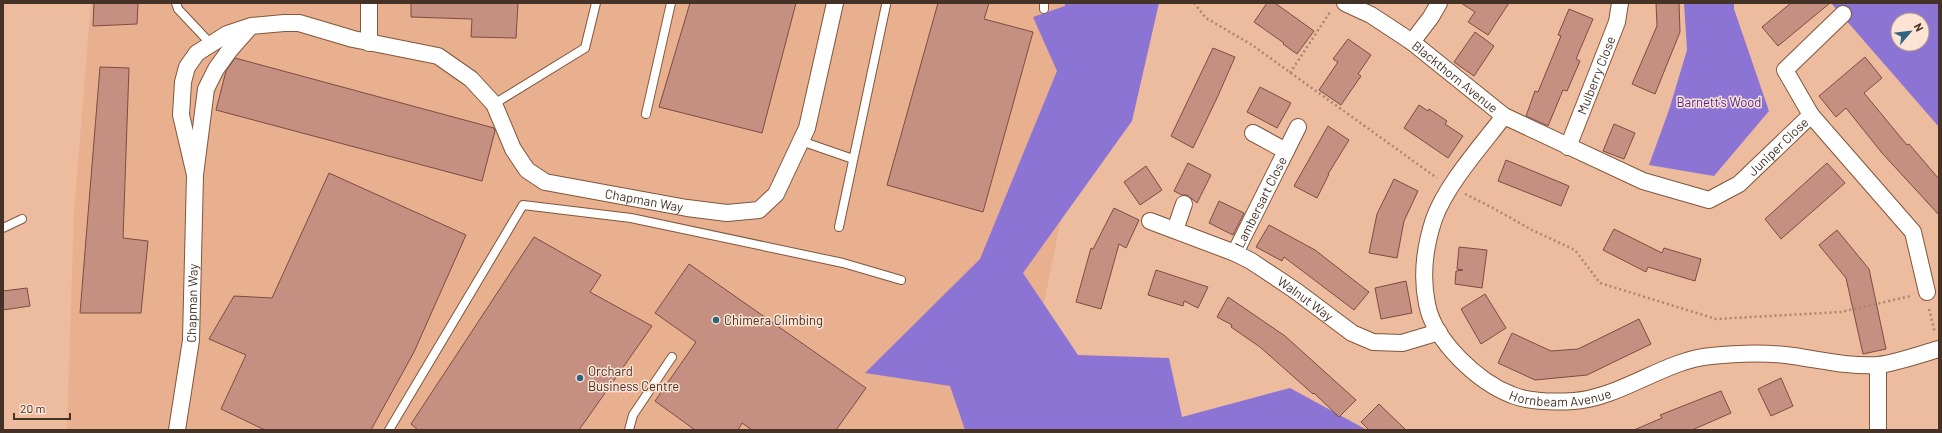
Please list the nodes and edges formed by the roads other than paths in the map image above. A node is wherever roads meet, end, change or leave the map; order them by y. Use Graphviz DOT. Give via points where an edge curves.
graph roads {
  1 [pos="176,3"];
  2 [pos="369,3"];
  3 [pos="596,3"];
  4 [pos="670,3"];
  5 [pos="835,3"];
  6 [pos="1439,3"];
  7 [pos="1620,3"];
  8 [pos="886,5"];
  9 [pos="1338,6"];
  10 [pos="1843,14"];
  11 [pos="251,26"];
  12 [pos="1412,42"];
  13 [pos="369,43"];
  14 [pos="211,44"];
  15 [pos="494,104"];
  16 [pos="646,114"];
  17 [pos="1811,115"];
  18 [pos="1504,116"];
  19 [pos="1298,127"];
  20 [pos="1253,133"];
  21 [pos="801,141"];
  22 [pos="1568,147"];
  23 [pos="1286,151"];
  24 [pos="853,159"];
  25 [pos="194,175"];
  26 [pos="1184,204"];
  27 [pos="22,219"];
  28 [pos="1150,221"];
  29 [pos="839,227"];
  30 [pos="3,228"];
  31 [pos="1175,230"];
  32 [pos="1235,253"];
  33 [pos="901,280"];
  34 [pos="1927,292"];
  35 [pos="1438,332"];
  36 [pos="1939,349"];
  37 [pos="672,357"];
  38 [pos="1878,365"];
  39 [pos="177,430"];
  40 [pos="389,430"];
  41 [pos="629,430"];
  42 [pos="1878,430"];
  1 -- 14 [label="lane" via="178,9"];
  2 -- 13 [label="street"];
  3 -- 15 [label="lane" via="585,48"];
  4 -- 16 [label="lane"];
  5 -- 21 [label="street, Chapman Way" via="807,128"];
  6 -- 12 [label="street"];
  7 -- 22 [label="street, Mulberry Close" via="1617,22"];
  8 -- 24 [label="lane"];
  9 -- 12 [label="street, Blackthorn Avenue" via="1371,15"];
  10 -- 17 [label="street" via="1785,70"];
  11 -- 13 [label="street, Chapman Way" via="299,23"];
  11 -- 14 [label="street, Chapman Way" via="227,34"];
  11 -- 25 [label="street, Chapman Way" via="216,69 206,89"];
  12 -- 18 [label="street, Blackthorn Avenue"];
  13 -- 15 [label="street, Chapman Way" via="438,56 471,79"];
  14 -- 25 [label="street, Chapman Way" via="197,53 187,67 183,82 181,115"];
  15 -- 21 [label="street, Chapman Way" via="513,149 527,170 545,182 727,213 759,210 776,194"];
  17 -- 22 [label="street, Juniper Close" via="1739,184 1709,200 1643,181"];
  17 -- 34 [label="street, Juniper Close" via="1913,232"];
  18 -- 22 [label="street, Blackthorn Avenue"];
  18 -- 35 [label="street, Hornbeam Avenue" via="1451,188 1435,217 1426,246 1424,273 1427,305"];
  19 -- 23 [label="street, Lambersart Close"];
  20 -- 23 [label="street, Lambersart Close"];
  21 -- 24 [label="lane"];
  23 -- 32 [label="street, Lambersart Close"];
  24 -- 29 [label="lane"];
  25 -- 39 [label="street, Chapman Way" via="191,340"];
  26 -- 31 [label="street"];
  27 -- 30 [label="lane"];
  28 -- 31 [label="street, Walnut Way"];
  31 -- 32 [label="street, Walnut Way"];
  32 -- 35 [label="street, Walnut Way" via="1296,291 1352,332 1373,342 1402,343"];
  33 -- 40 [label="lane" via="843,263 630,218 522,206"];
  35 -- 38 [label="street, Hornbeam Avenue" via="1458,357 1484,379 1513,396 1546,401 1576,401 1599,396 1701,357 1762,353 1850,365"];
  36 -- 38 [label="street, Hornbeam Avenue"];
  37 -- 41 [label="lane" via="633,415"];
  38 -- 42 [label="street"];
}
